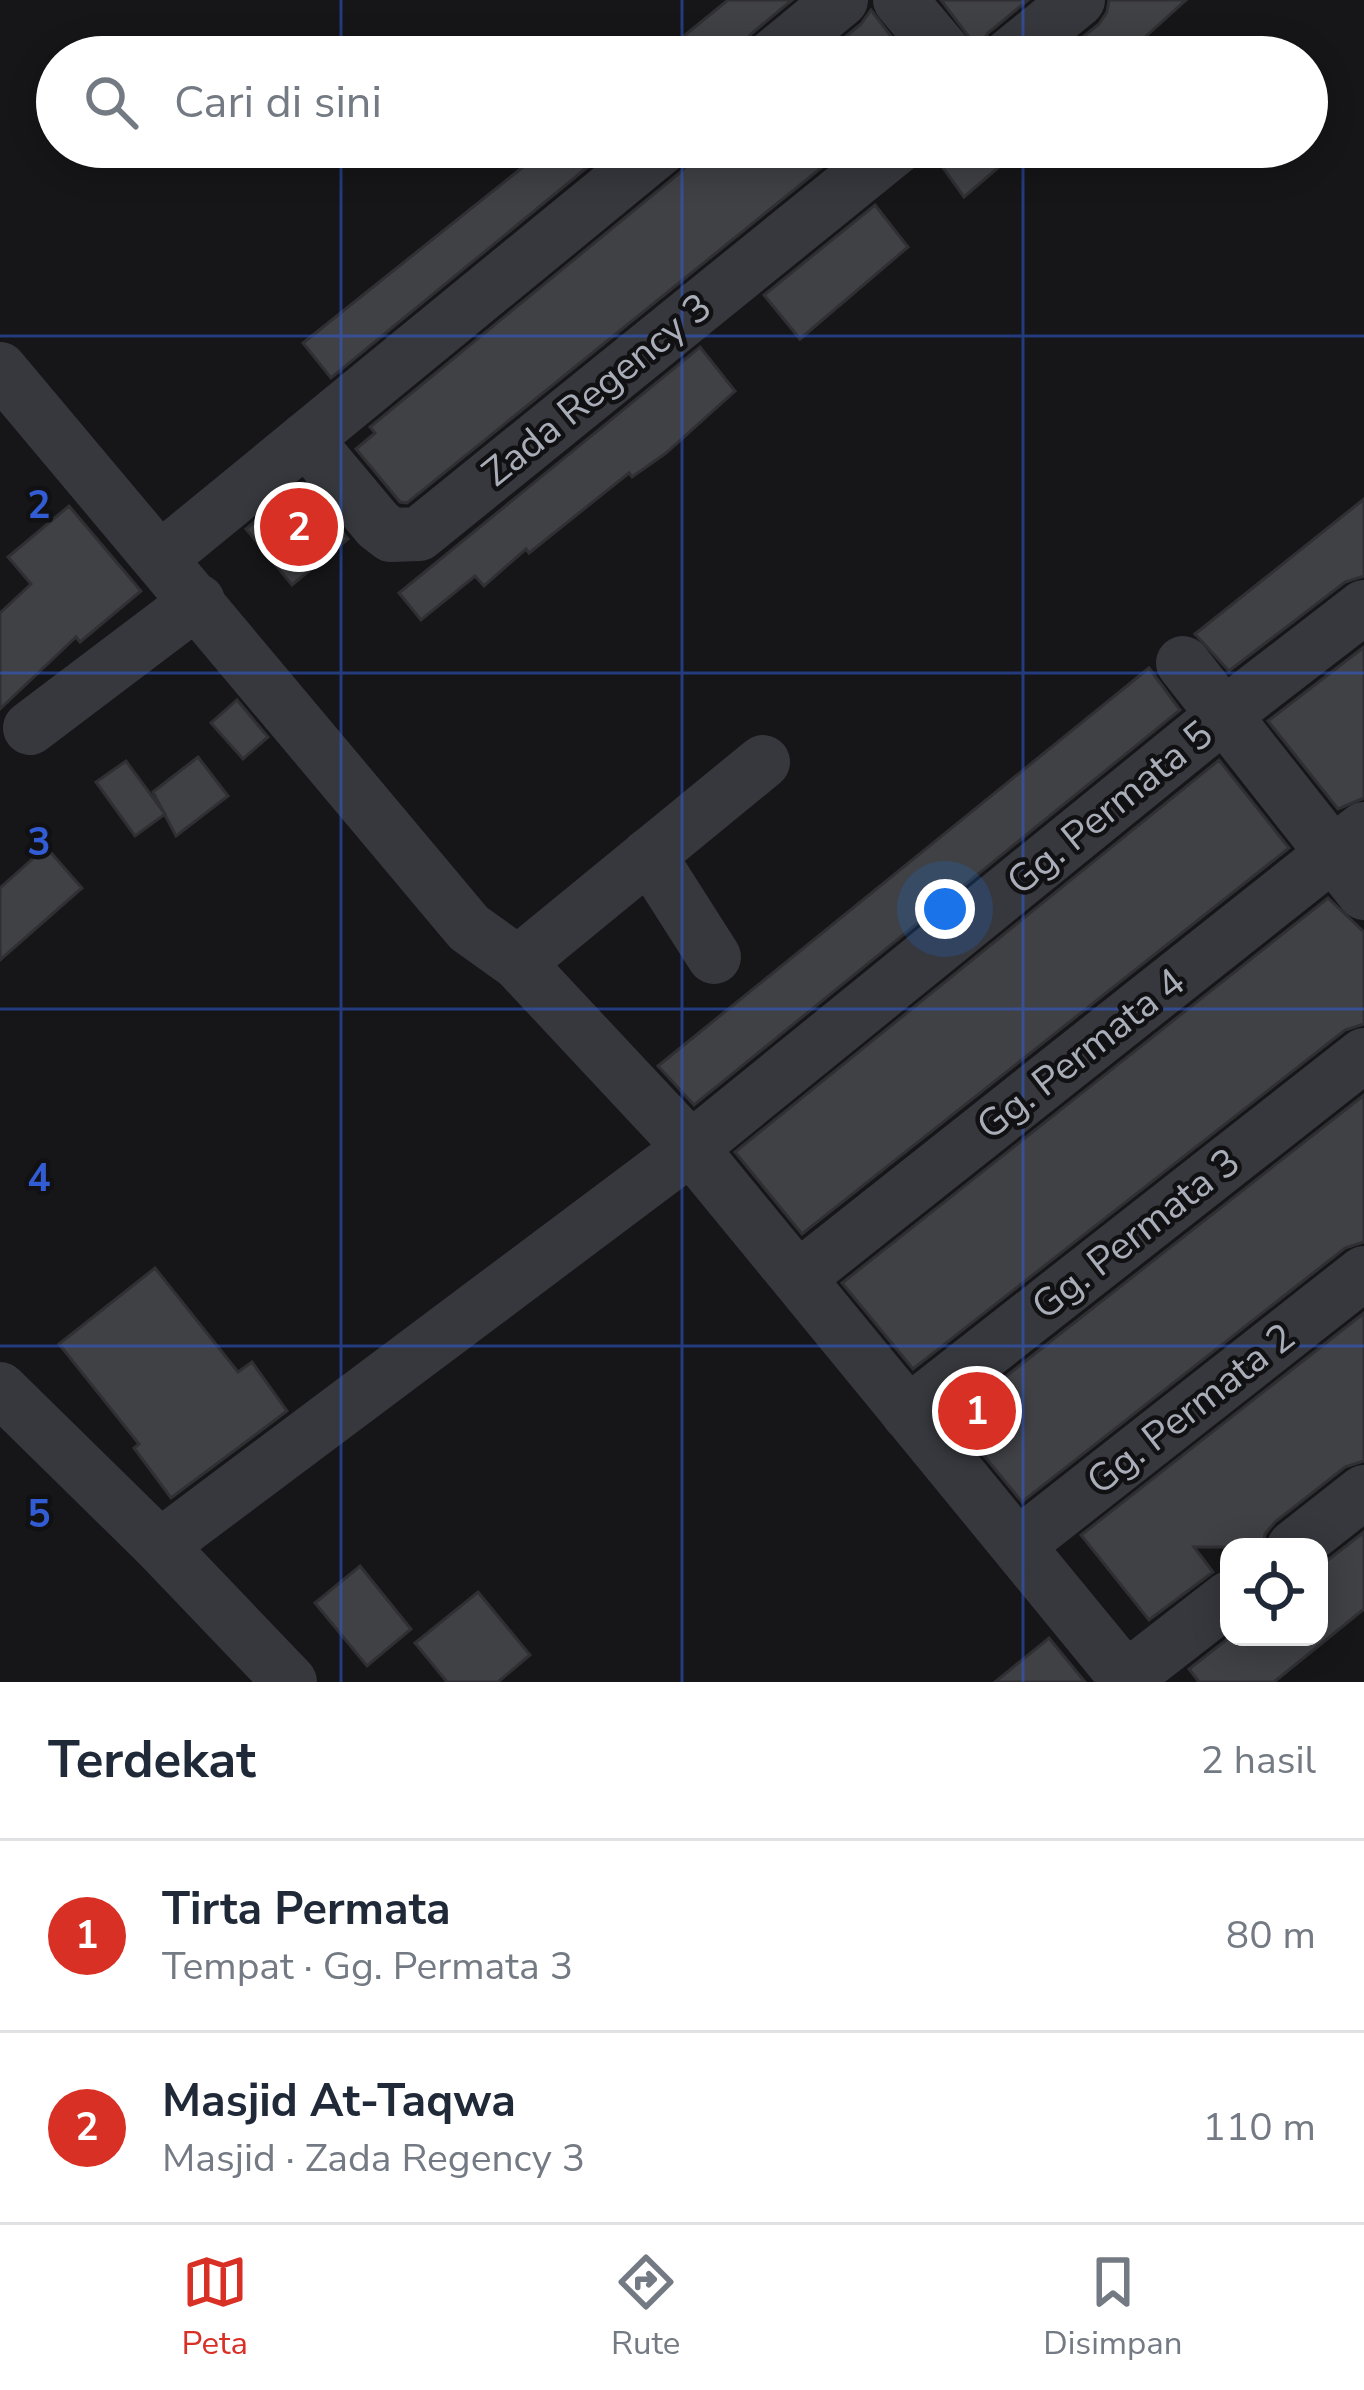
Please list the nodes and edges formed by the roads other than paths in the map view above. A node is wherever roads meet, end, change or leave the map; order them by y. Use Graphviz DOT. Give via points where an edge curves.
graph roads {
  1 [pos="842,0"];
  2 [pos="901,0"];
  3 [pos="1078,0"];
  4 [pos="798,36"];
  5 [pos="931,36"];
  6 [pos="1034,36"];
  7 [pos="636,168"];
  8 [pos="871,168"];
  9 [pos="0,370"];
  10 [pos="306,440"];
  11 [pos="161,558"];
  12 [pos="198,601"];
  13 [pos="1364,607"];
  14 [pos="1183,663"];
  15 [pos="1223,715"];
  16 [pos="30,728"];
  17 [pos="763,762"];
  18 [pos="649,855"];
  19 [pos="1354,859"];
  20 [pos="714,957"];
  21 [pos="518,963"];
  22 [pos="1364,1055"];
  23 [pos="691,1148"];
  24 [pos="1364,1273"];
  25 [pos="798,1278"];
  26 [pos="0,1389"];
  27 [pos="908,1413"];
  28 [pos="1364,1492"];
  29 [pos="1305,1538"];
  30 [pos="160,1546"];
  31 [pos="1018,1546"];
  32 [pos="1220,1605"];
  33 [pos="290,1682"];
  1 -- 4 [label="street"];
  2 -- 5 [label="street"];
  3 -- 6 [label="street"];
  7 -- 10 [label="street"];
  8 -- 10 [label="street, Zada Regency 3" via="418,534 391,535 378,525"];
  9 -- 11 [label="street"];
  10 -- 11 [label="street"];
  11 -- 12 [label="street"];
  12 -- 16 [label="street"];
  12 -- 21 [label="street" via="469,928"];
  13 -- 15 [label="street, Gg. Permata 5"];
  14 -- 15 [label="street"];
  15 -- 19 [label="street"];
  15 -- 23 [label="street, Gg. Permata 5"];
  17 -- 18 [label="street"];
  18 -- 20 [label="street"];
  18 -- 21 [label="street"];
  19 -- 25 [label="street, Gg. Permata 4"];
  21 -- 23 [label="street"];
  22 -- 27 [label="street, Gg. Permata 3"];
  23 -- 25 [label="street"];
  23 -- 30 [label="street, Gg. Permata 5"];
  24 -- 31 [label="street, Gg. Permata 2"];
  25 -- 27 [label="street"];
  26 -- 30 [label="street"];
  27 -- 31 [label="street"];
  28 -- 29 [label="street"];
  30 -- 33 [label="street"];
  31 -- 32 [label="street" via="1126,1678"];
}
